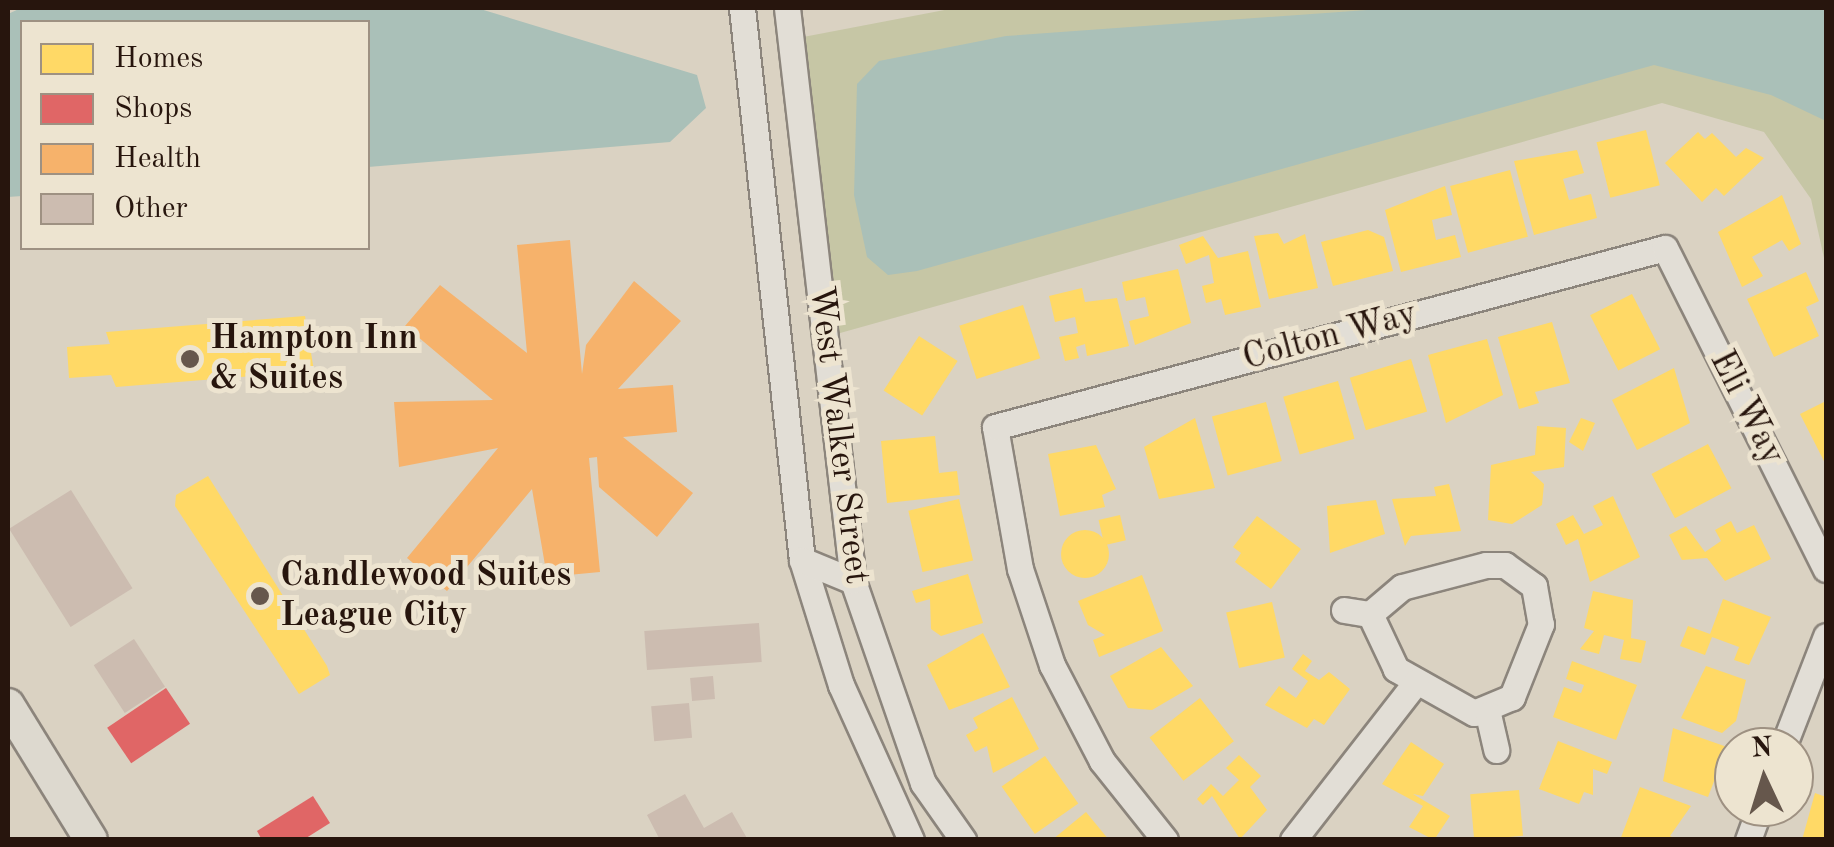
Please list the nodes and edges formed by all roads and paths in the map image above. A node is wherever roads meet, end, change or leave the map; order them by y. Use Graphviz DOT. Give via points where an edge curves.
graph roads {
  1 [pos="742,8"];
  2 [pos="786,8"];
  3 [pos="1665,248"];
  4 [pos="802,560"];
  5 [pos="1826,570"];
  6 [pos="853,581"];
  7 [pos="1344,610"];
  8 [pos="1370,614"];
  9 [pos="1826,636"];
  10 [pos="1416,682"];
  11 [pos="8,704"];
  12 [pos="1488,714"];
  13 [pos="1791,727"];
  14 [pos="1496,750"];
  15 [pos="91,840"];
  16 [pos="912,840"];
  17 [pos="964,840"];
  18 [pos="1165,840"];
  19 [pos="1293,840"];
  1 -- 4 [label="street, West Walker Street"];
  2 -- 6 [label="street, West Walker Street"];
  3 -- 5 [label="street, Eli Way"];
  3 -- 18 [label="street, Colton Way" via="995,427 1015,547 1052,666 1102,761"];
  4 -- 6 [label="street"];
  4 -- 16 [label="street, West Walker Street" via="842,685"];
  6 -- 17 [label="street, West Walker Street" via="922,783"];
  7 -- 8 [label="street"];
  8 -- 10 [label="street" via="1384,651"];
  8 -- 12 [label="street" via="1422,580 1486,565 1521,572 1540,604 1541,624 1512,696"];
  9 -- 13 [label="street"];
  10 -- 12 [label="street"];
  10 -- 19 [label="street"];
  11 -- 15 [label="main road"];
  12 -- 14 [label="street"];
}
